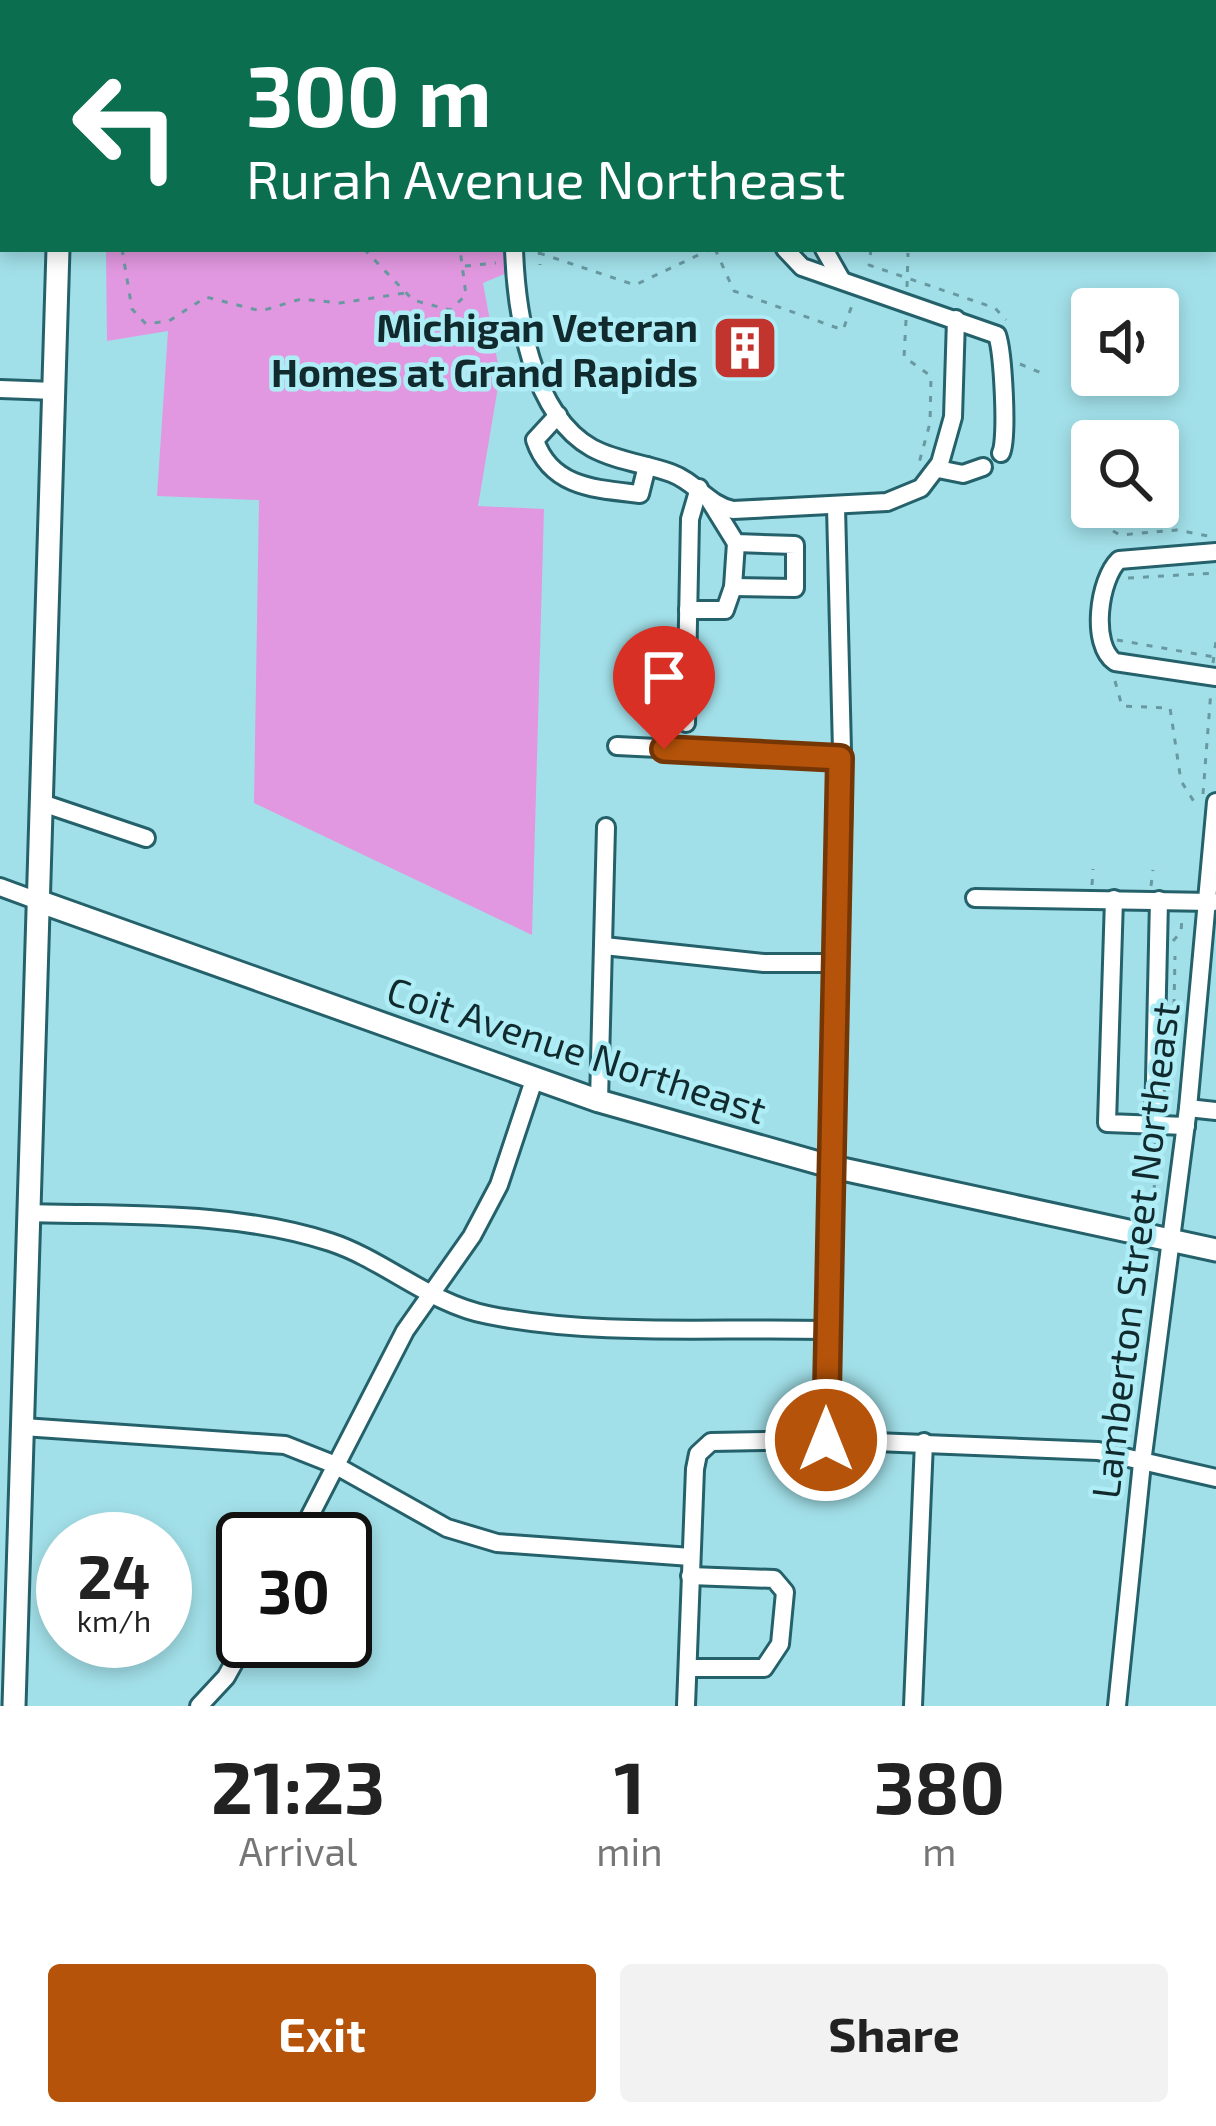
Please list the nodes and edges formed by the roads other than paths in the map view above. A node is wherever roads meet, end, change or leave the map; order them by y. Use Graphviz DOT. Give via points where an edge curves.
graph roads {
  1 [pos="58,252"];
  2 [pos="514,252"];
  3 [pos="786,252"];
  4 [pos="826,252"];
  5 [pos="842,280"];
  6 [pos="956,319"];
  7 [pos="0,389"];
  8 [pos="55,391"];
  9 [pos="558,415"];
  10 [pos="1001,453"];
  11 [pos="647,466"];
  12 [pos="983,467"];
  13 [pos="938,469"];
  14 [pos="704,494"];
  15 [pos="836,507"];
  16 [pos="736,543"];
  17 [pos="1216,552"];
  18 [pos="733,587"];
  19 [pos="688,610"];
  20 [pos="1214,677"];
  21 [pos="686,724"];
  22 [pos="617,746"];
  23 [pos="840,758"];
  24 [pos="41,803"];
  25 [pos="1209,807"];
  26 [pos="605,827"];
  27 [pos="146,838"];
  28 [pos="0,887"];
  29 [pos="974,898"];
  30 [pos="1114,899"];
  31 [pos="1159,900"];
  32 [pos="38,902"];
  33 [pos="1211,902"];
  34 [pos="604,946"];
  35 [pos="836,963"];
  36 [pos="534,1080"];
  37 [pos="599,1101"];
  38 [pos="1216,1111"];
  39 [pos="1187,1117"];
  40 [pos="1154,1125"];
  41 [pos="833,1167"];
  42 [pos="30,1213"];
  43 [pos="1168,1240"];
  44 [pos="1216,1250"];
  45 [pos="432,1295"];
  46 [pos="826,1330"];
  47 [pos="23,1427"];
  48 [pos="826,1440"];
  49 [pos="924,1442"];
  50 [pos="1142,1463"];
  51 [pos="334,1464"];
  52 [pos="1216,1478"];
  53 [pos="311,1512"];
  54 [pos="691,1556"];
  55 [pos="690,1576"];
  56 [pos="231,1668"];
  57 [pos="688,1668"];
  58 [pos="14,1706"];
  59 [pos="199,1706"];
  60 [pos="686,1706"];
  61 [pos="913,1706"];
  62 [pos="1117,1706"];
  1 -- 8 [label="main road"];
  2 -- 9 [label="street" via="518,322"];
  3 -- 5 [label="street" via="797,265"];
  4 -- 5 [label="street"];
  5 -- 6 [label="street"];
  6 -- 10 [label="street" via="997,335 1007,431"];
  6 -- 13 [label="street" via="953,417"];
  7 -- 8 [label="street"];
  8 -- 24 [label="main road"];
  9 -- 11 [label="street" via="590,447"];
  9 -- 11 [label="street" via="536,440 574,486 640,494"];
  11 -- 14 [label="street"];
  12 -- 13 [label="street" via="963,474"];
  13 -- 15 [label="street" via="905,498"];
  14 -- 15 [label="street" via="746,511"];
  14 -- 16 [label="street"];
  14 -- 19 [label="street" via="691,519"];
  15 -- 23 [label="street"];
  16 -- 18 [label="street"];
  16 -- 18 [label="street" via="795,545 795,589"];
  17 -- 20 [label="street" via="1119,560 1108,575 1102,631 1115,662"];
  18 -- 19 [label="street" via="725,610"];
  19 -- 21 [label="street"];
  22 -- 23 [label="street"];
  23 -- 35 [label="street"];
  24 -- 27 [label="street"];
  24 -- 32 [label="main road"];
  25 -- 33 [label="street, Lamberton Street Northeast"];
  26 -- 34 [label="street"];
  28 -- 32 [label="street, Coit Avenue Northeast"];
  29 -- 30 [label="street"];
  30 -- 31 [label="street"];
  30 -- 40 [label="street" via="1107,1123"];
  31 -- 33 [label="street"];
  31 -- 40 [label="street"];
  32 -- 36 [label="main road, Coit Avenue Northeast"];
  32 -- 42 [label="main road"];
  33 -- 39 [label="street, Lamberton Street Northeast"];
  34 -- 35 [label="street"];
  34 -- 37 [label="street"];
  35 -- 41 [label="street"];
  36 -- 37 [label="main road, Coit Avenue Northeast"];
  36 -- 45 [label="street" via="499,1185"];
  37 -- 41 [label="main road, Coit Avenue Northeast"];
  38 -- 39 [label="street"];
  39 -- 40 [label="street"];
  39 -- 43 [label="street, Lamberton Street Northeast"];
  41 -- 43 [label="main road, Coit Avenue Northeast"];
  41 -- 46 [label="street"];
  42 -- 45 [label="street" via="268,1227 334,1243"];
  42 -- 47 [label="main road"];
  43 -- 44 [label="main road, Coit Avenue Northeast"];
  43 -- 50 [label="street, Lamberton Street Northeast"];
  45 -- 46 [label="street" via="485,1315 582,1325"];
  45 -- 51 [label="street"];
  46 -- 48 [label="street"];
  47 -- 51 [label="street" via="242,1438"];
  47 -- 58 [label="main road"];
  48 -- 49 [label="street"];
  48 -- 54 [label="street" via="720,1438 698,1454"];
  49 -- 50 [label="street" via="1098,1451"];
  49 -- 61 [label="street"];
  50 -- 52 [label="street"];
  50 -- 62 [label="street, Lamberton Street Northeast"];
  51 -- 53 [label="street"];
  51 -- 54 [label="street" via="448,1528 497,1543"];
  54 -- 55 [label="street"];
  55 -- 57 [label="street"];
  55 -- 57 [label="street" via="774,1579 785,1592 780,1644 764,1668"];
  56 -- 59 [label="street"];
  57 -- 60 [label="street"];
}
